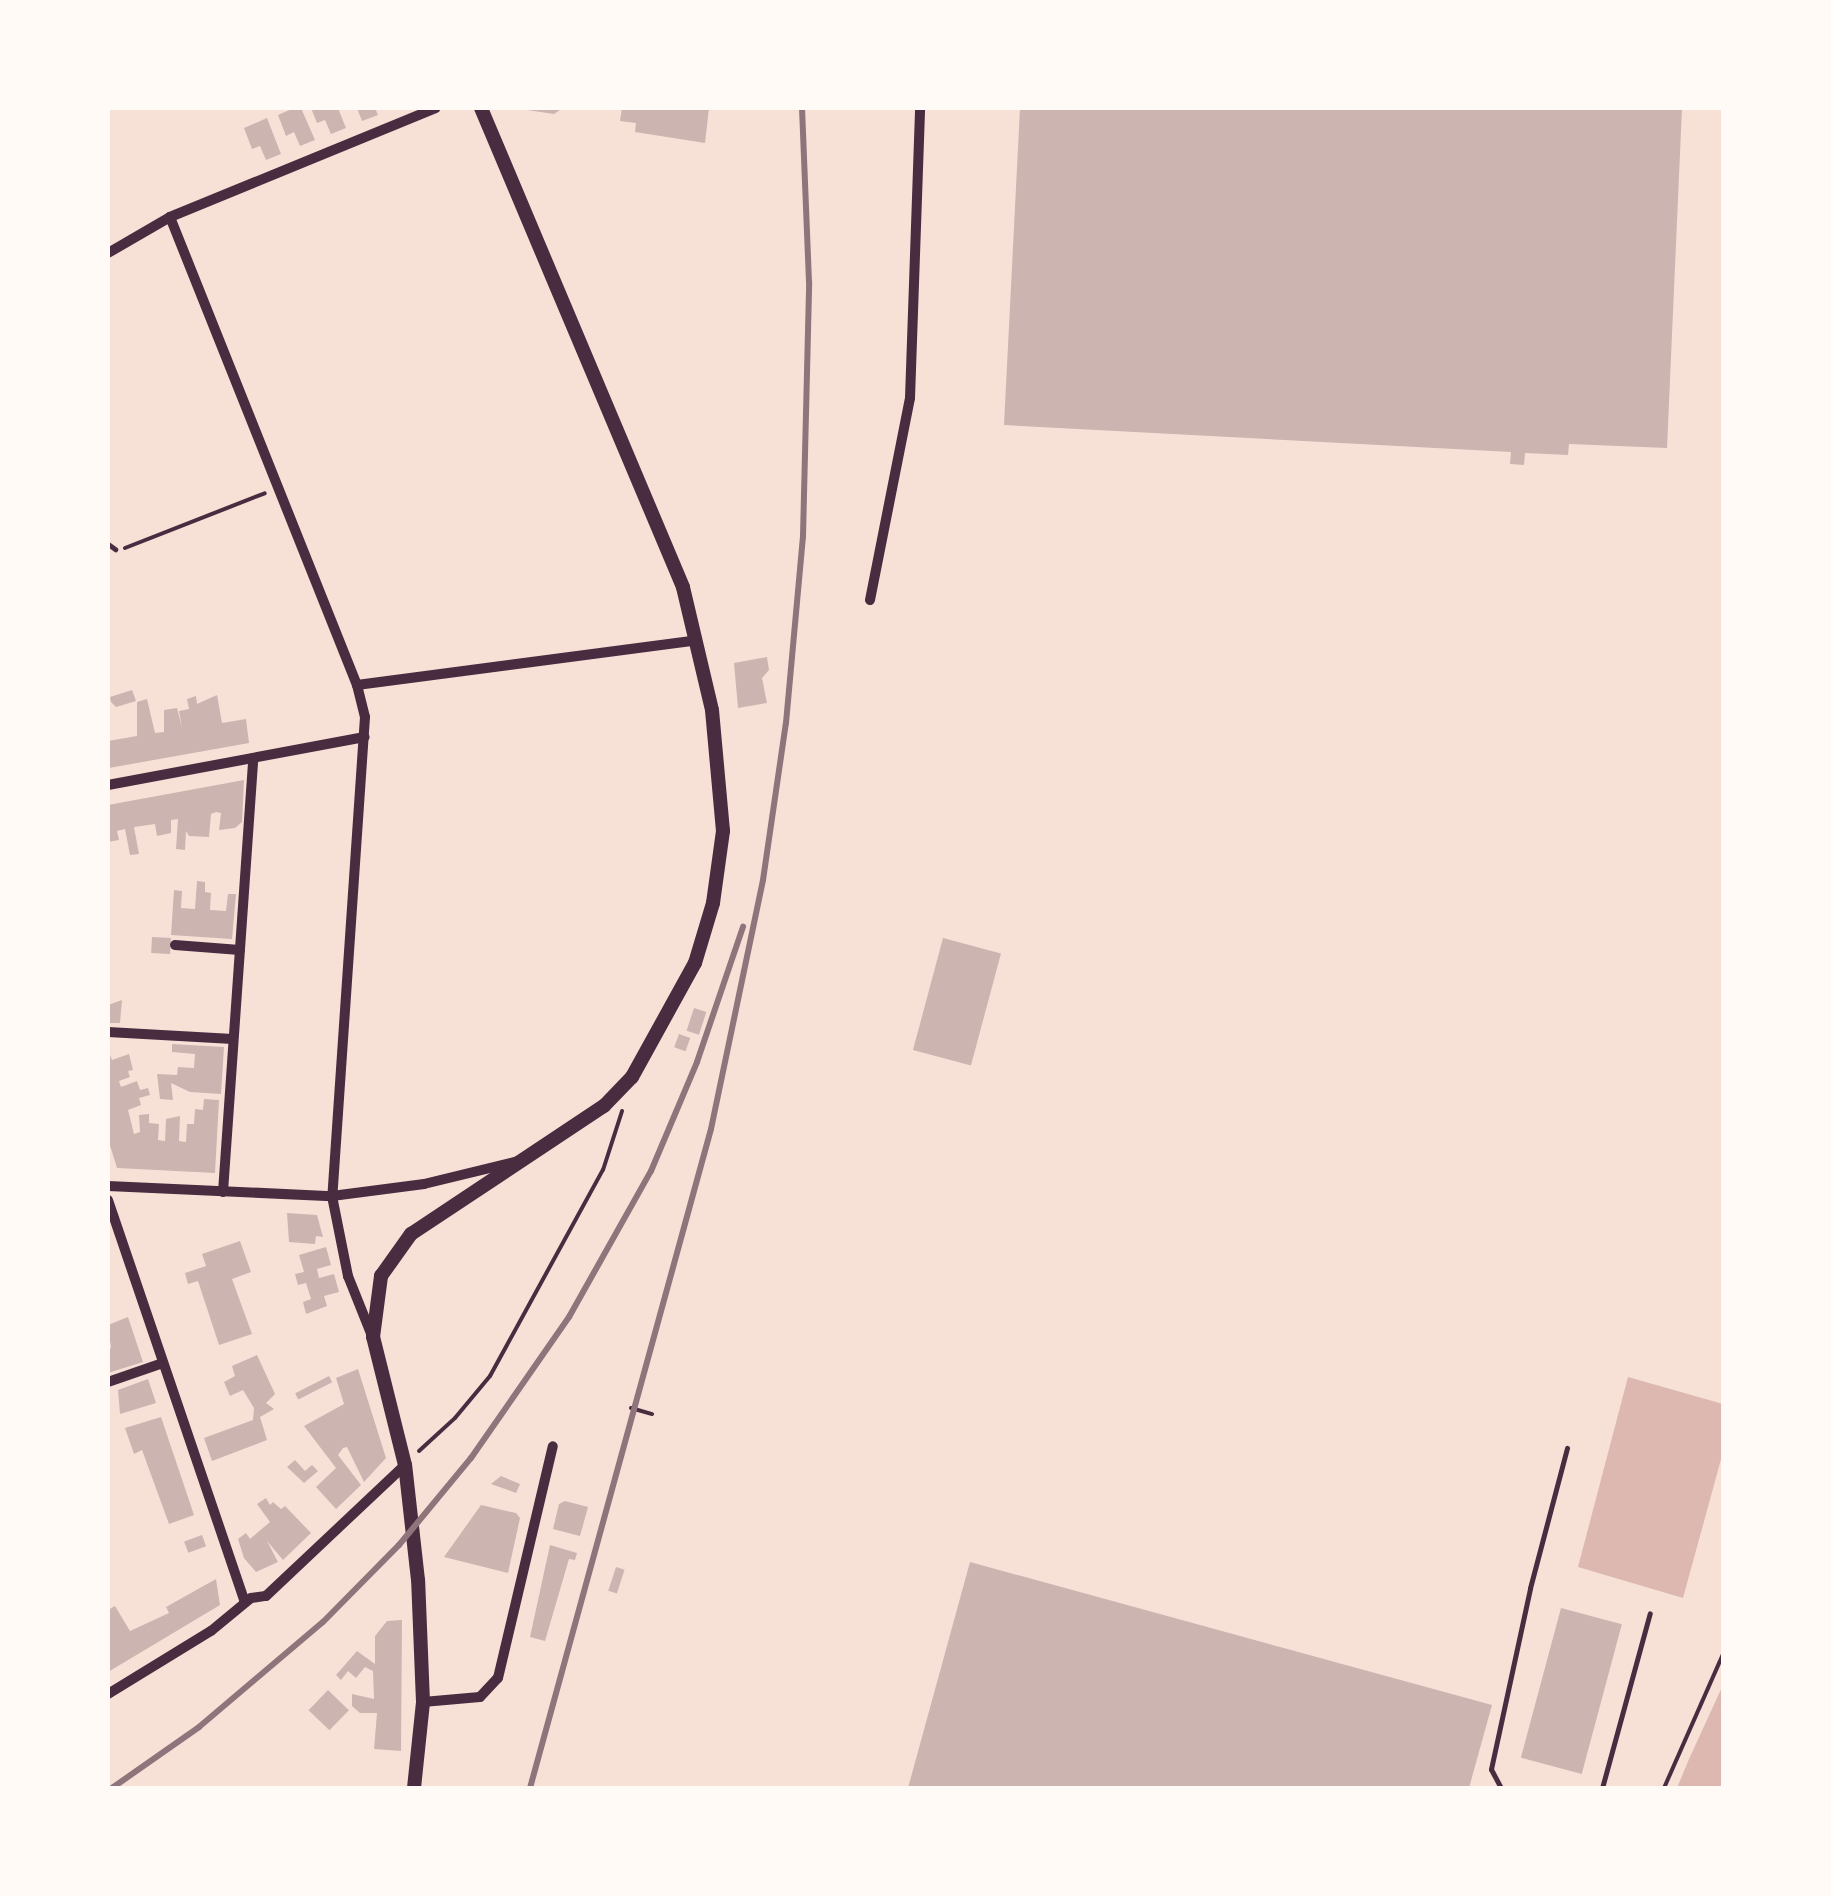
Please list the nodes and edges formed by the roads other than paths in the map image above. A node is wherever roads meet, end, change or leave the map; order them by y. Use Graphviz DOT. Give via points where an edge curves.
graph roads {
  1 [pos="436,108"];
  2 [pos="481,108"];
  3 [pos="920,108"];
  4 [pos="410,112"];
  5 [pos="170,216"];
  6 [pos="108,253"];
  7 [pos="108,544"];
  8 [pos="115,549"];
  9 [pos="870,600"];
  10 [pos="697,640"];
  11 [pos="357,685"];
  12 [pos="365,737"];
  13 [pos="253,758"];
  14 [pos="108,785"];
  15 [pos="175,945"];
  16 [pos="240,950"];
  17 [pos="108,1032"];
  18 [pos="234,1039"];
  19 [pos="524,1159"];
  20 [pos="108,1186"];
  21 [pos="224,1192"];
  22 [pos="332,1196"];
  23 [pos="108,1200"];
  24 [pos="373,1337"];
  25 [pos="160,1364"];
  26 [pos="108,1382"];
  27 [pos="553,1446"];
  28 [pos="1567,1448"];
  29 [pos="405,1465"];
  30 [pos="244,1602"];
  31 [pos="1650,1613"];
  32 [pos="108,1694"];
  33 [pos="423,1702"];
  34 [pos="414,1788"];
  35 [pos="1501,1788"];
  36 [pos="1602,1788"];
  1 -- 4 [label="street"];
  2 -- 10 [label="street" via="671,552"];
  3 -- 9 [label="street" via="910,398"];
  4 -- 5 [label="street"];
  5 -- 6 [label="street"];
  5 -- 11 [label="street"];
  7 -- 8 [label="lane"];
  10 -- 11 [label="street"];
  10 -- 19 [label="street" via="720,763 723,831 707,930 683,990 620,1092"];
  11 -- 12 [label="street"];
  12 -- 13 [label="street"];
  12 -- 22 [label="street"];
  13 -- 14 [label="street"];
  13 -- 16 [label="street"];
  15 -- 16 [label="street"];
  16 -- 18 [label="street"];
  17 -- 18 [label="street"];
  18 -- 21 [label="street"];
  19 -- 22 [label="street" via="424,1184"];
  19 -- 24 [label="street" via="411,1234 394,1253 377,1294"];
  20 -- 21 [label="street"];
  21 -- 22 [label="street"];
  22 -- 24 [label="street" via="348,1276"];
  23 -- 25 [label="street"];
  24 -- 29 [label="street"];
  25 -- 26 [label="street"];
  25 -- 30 [label="street"];
  27 -- 33 [label="street" via="498,1678 480,1697"];
  28 -- 35 [label="lane" via="1491,1769"];
  29 -- 30 [label="street" via="274,1590"];
  29 -- 33 [label="street"];
  30 -- 32 [label="street" via="211,1631"];
  31 -- 36 [label="lane"];
  33 -- 34 [label="street"];
}
